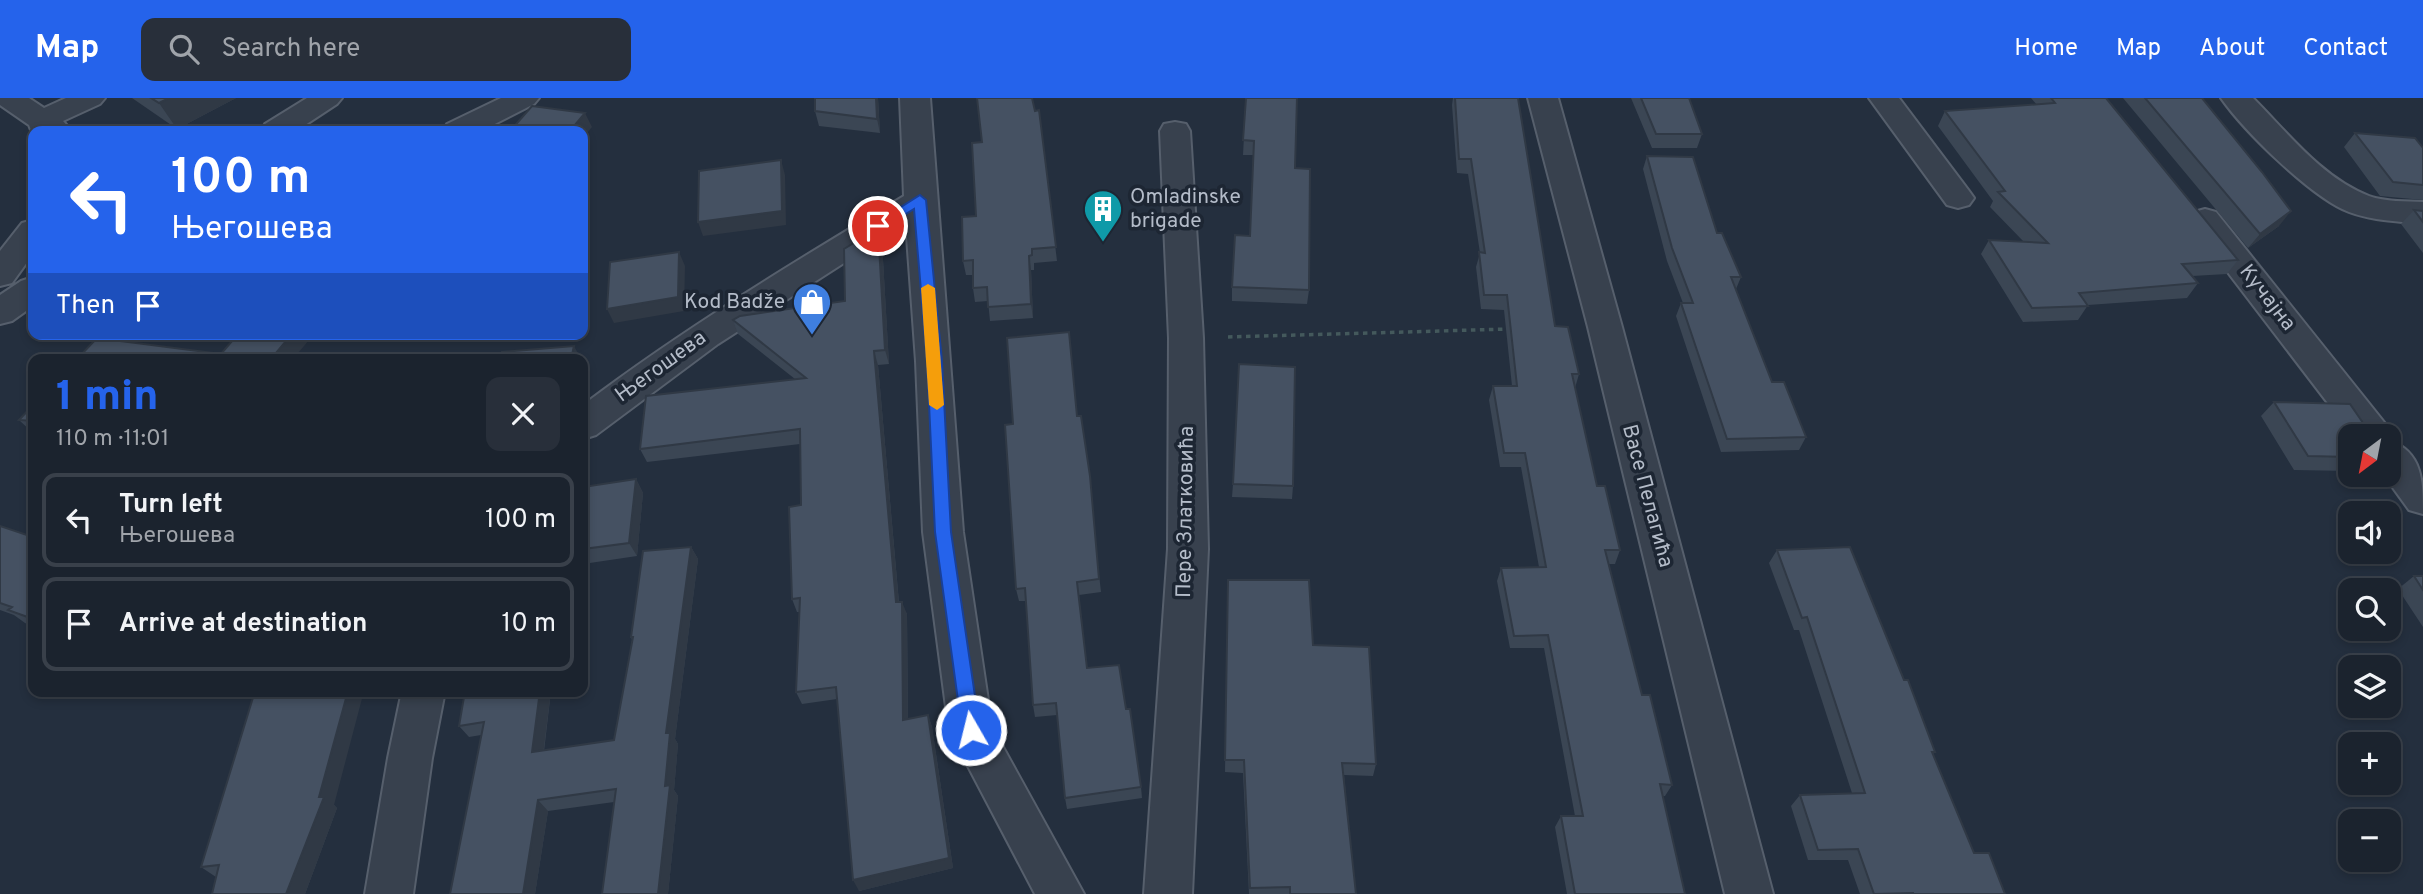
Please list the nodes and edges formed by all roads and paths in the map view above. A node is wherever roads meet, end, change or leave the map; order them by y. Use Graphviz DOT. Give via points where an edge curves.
graph roads {
  1 [pos="10,98"];
  2 [pos="90,98"];
  3 [pos="524,98"];
  4 [pos="915,98"];
  5 [pos="1543,98"];
  6 [pos="1884,98"];
  7 [pos="2236,98"];
  8 [pos="318,113"];
  9 [pos="45,126"];
  10 [pos="51,126"];
  11 [pos="287,126"];
  12 [pos="468,126"];
  13 [pos="1175,131"];
  14 [pos="2184,194"];
  15 [pos="1958,198"];
  16 [pos="920,200"];
  17 [pos="2423,213"];
  18 [pos="28,238"];
  19 [pos="0,275"];
  20 [pos="28,292"];
  21 [pos="0,312"];
  22 [pos="1521,329"];
  23 [pos="1186,338"];
  24 [pos="588,421"];
  25 [pos="2365,424"];
  26 [pos="2401,471"];
  27 [pos="2423,499"];
  28 [pos="423,697"];
  29 [pos="389,894"];
  30 [pos="1060,894"];
  31 [pos="1168,894"];
  32 [pos="1749,894"];
  1 -- 9 [label="street"];
  2 -- 10 [label="street"];
  3 -- 12 [label="street"];
  4 -- 16 [label="street"];
  5 -- 32 [label="street, Васе Пелагића"];
  6 -- 15 [label="street"];
  7 -- 17 [label="street" via="2315,176 2343,197 2371,208"];
  8 -- 11 [label="street"];
  13 -- 23 [label="street, Пере Златковића"];
  14 -- 25 [label="street, Кучајна"];
  16 -- 24 [label="street, Његошева" via="726,321"];
  16 -- 30 [label="street" via="943,532 971,730"];
  18 -- 19 [label="street"];
  20 -- 21 [label="street"];
  22 -- 23 [label="path"];
  23 -- 31 [label="street, Пере Златковића" via="1188,549"];
  26 -- 27 [label="street"];
  28 -- 29 [label="street"];
}
